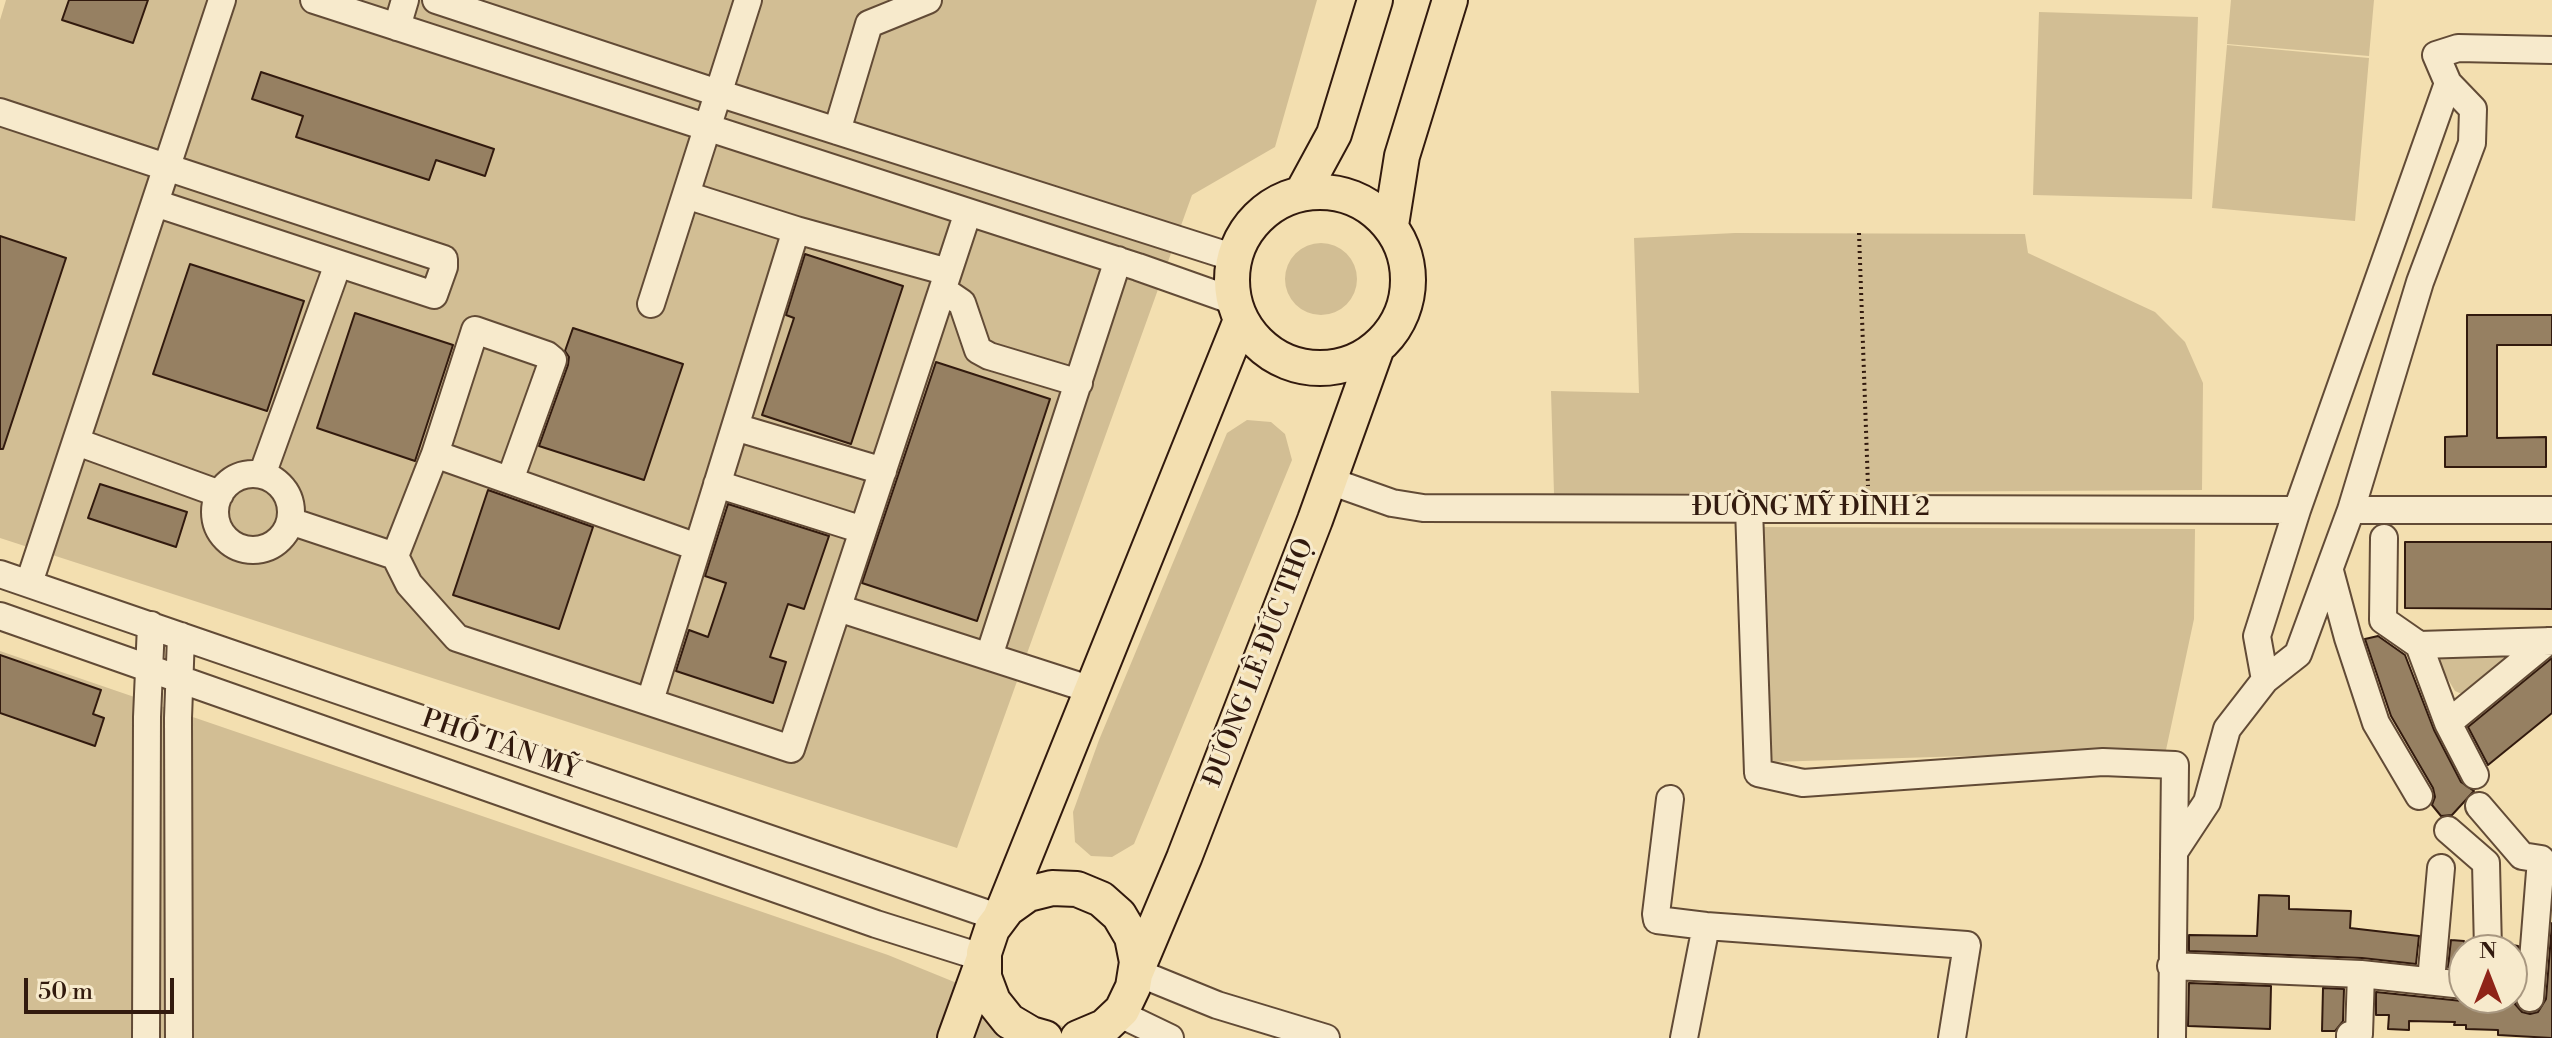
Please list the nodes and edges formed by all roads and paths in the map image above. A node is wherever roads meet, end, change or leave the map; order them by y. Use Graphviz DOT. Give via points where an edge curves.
graph roads {
  1 [pos="222,0"];
  2 [pos="314,0"];
  3 [pos="405,0"];
  4 [pos="436,0"];
  5 [pos="748,0"];
  6 [pos="928,0"];
  7 [pos="1375,0"];
  8 [pos="1450,0"];
  9 [pos="397,27"];
  10 [pos="425,36"];
  11 [pos="2552,50"];
  12 [pos="2448,83"];
  13 [pos="718,93"];
  14 [pos="0,112"];
  15 [pos="708,128"];
  16 [pos="837,131"];
  17 [pos="167,166"];
  18 [pos="1302,193"];
  19 [pos="686,195"];
  20 [pos="155,203"];
  21 [pos="968,212"];
  22 [pos="1391,225"];
  23 [pos="796,230"];
  24 [pos="1859,233"];
  25 [pos="1235,258"];
  26 [pos="1118,260"];
  27 [pos="338,264"];
  28 [pos="946,281"];
  29 [pos="651,304"];
  30 [pos="1238,310"];
  31 [pos="1376,350"];
  32 [pos="1079,383"];
  33 [pos="735,427"];
  34 [pos="77,442"];
  35 [pos="435,454"];
  36 [pos="883,471"];
  37 [pos="262,475"];
  38 [pos="510,480"];
  39 [pos="1330,481"];
  40 [pos="717,484"];
  41 [pos="220,494"];
  42 [pos="1749,508"];
  43 [pos="1869,509"];
  44 [pos="2297,510"];
  45 [pos="2351,510"];
  46 [pos="2552,510"];
  47 [pos="290,521"];
  48 [pos="863,530"];
  49 [pos="2384,538"];
  50 [pos="697,547"];
  51 [pos="395,556"];
  52 [pos="2330,571"];
  53 [pos="0,574"];
  54 [pos="29,583"];
  55 [pos="838,608"];
  56 [pos="0,616"];
  57 [pos="151,625"];
  58 [pos="181,636"];
  59 [pos="2550,641"];
  60 [pos="2419,645"];
  61 [pos="989,656"];
  62 [pos="149,668"];
  63 [pos="179,679"];
  64 [pos="2265,680"];
  65 [pos="1092,690"];
  66 [pos="650,701"];
  67 [pos="2448,723"];
  68 [pos="2475,775"];
  69 [pos="2419,796"];
  70 [pos="1670,799"];
  71 [pos="2479,806"];
  72 [pos="2448,830"];
  73 [pos="2176,849"];
  74 [pos="2441,868"];
  75 [pos="1000,918"];
  76 [pos="1706,926"];
  77 [pos="2488,934"];
  78 [pos="984,958"];
  79 [pos="2171,966"];
  80 [pos="1136,972"];
  81 [pos="2361,974"];
  82 [pos="2431,981"];
  83 [pos="2448,983"];
  84 [pos="2531,998"];
  85 [pos="1119,1025"];
  86 [pos="146,1038"];
  87 [pos="179,1038"];
  88 [pos="955,1038"];
  89 [pos="1045,1038"];
  90 [pos="1078,1038"];
  91 [pos="1170,1038"];
  92 [pos="1326,1038"];
  93 [pos="1684,1038"];
  94 [pos="1952,1038"];
  95 [pos="2172,1038"];
  96 [pos="2350,1038"];
  1 -- 17 [label="street"];
  2 -- 9 [label="street"];
  3 -- 9 [label="street"];
  4 -- 10 [label="street"];
  4 -- 13 [label="street"];
  5 -- 13 [label="street"];
  6 -- 16 [label="street" via="869,24"];
  7 -- 18 [label="main road" via="1334,134"];
  8 -- 22 [label="main road" via="1402,156"];
  9 -- 10 [label="street"];
  10 -- 15 [label="street"];
  11 -- 12 [label="street" via="2458,48 2436,55"];
  12 -- 44 [label="street"];
  12 -- 45 [label="street" via="2473,109 2472,143 2420,282"];
  13 -- 15 [label="street"];
  13 -- 16 [label="street"];
  14 -- 17 [label="street"];
  15 -- 19 [label="street"];
  15 -- 21 [label="street"];
  16 -- 25 [label="street"];
  17 -- 20 [label="street"];
  17 -- 27 [label="street" via="445,261 434,295"];
  18 -- 22 [label="main road" via="1335,192 1366,203"];
  18 -- 25 [label="main road" via="1277,202 1255,219"];
  19 -- 23 [label="street"];
  19 -- 29 [label="street"];
  20 -- 27 [label="street"];
  20 -- 34 [label="street"];
  21 -- 26 [label="street"];
  21 -- 28 [label="street"];
  22 -- 31 [label="main road" via="1404,248 1408,298 1399,322"];
  23 -- 28 [label="street"];
  23 -- 33 [label="street"];
  24 -- 43 [label="path"];
  25 -- 30 [label="main road"];
  26 -- 30 [label="street"];
  26 -- 32 [label="street"];
  27 -- 37 [label="street"];
  28 -- 32 [label="street" via="962,303 978,350"];
  28 -- 36 [label="street"];
  30 -- 31 [label="main road" via="1254,339 1294,364 1341,366"];
  30 -- 65 [label="main road"];
  31 -- 39 [label="main road, ĐƯỜNG LÊ ĐỨC THỌ"];
  32 -- 61 [label="street"];
  33 -- 36 [label="street"];
  33 -- 40 [label="street"];
  34 -- 41 [label="street"];
  34 -- 54 [label="street"];
  35 -- 38 [label="street"];
  35 -- 38 [label="street" via="475,330 553,360"];
  35 -- 51 [label="street"];
  36 -- 48 [label="street"];
  37 -- 41 [label="street" via="238,478"];
  37 -- 47 [label="street" via="282,488"];
  38 -- 50 [label="street"];
  39 -- 42 [label="street, ĐƯỜNG MỸ ĐÌNH 2" via="1423,508"];
  39 -- 80 [label="main road, ĐƯỜNG LÊ ĐỨC THỌ"];
  40 -- 48 [label="street"];
  40 -- 50 [label="street"];
  41 -- 47 [label="street" via="220,531 240,548 265,549 277,543"];
  42 -- 43 [label="street, ĐƯỜNG MỸ ĐÌNH 2"];
  42 -- 73 [label="street" via="1758,773 1803,783 2103,762 2175,765"];
  43 -- 44 [label="street, ĐƯỜNG MỸ ĐÌNH 2"];
  44 -- 64 [label="street" via="2257,636"];
  45 -- 46 [label="street"];
  45 -- 52 [label="street"];
  47 -- 51 [label="street"];
  48 -- 55 [label="street"];
  49 -- 60 [label="street" via="2383,620"];
  50 -- 66 [label="street"];
  51 -- 66 [label="street" via="409,584 457,638"];
  52 -- 64 [label="street" via="2298,654"];
  52 -- 69 [label="street" via="2376,723"];
  53 -- 54 [label="street, PHỐ TÂN MỸ"];
  54 -- 57 [label="street, PHỐ TÂN MỸ"];
  55 -- 61 [label="street"];
  55 -- 66 [label="street" via="791,749"];
  56 -- 62 [label="street, PHỐ TÂN MỸ"];
  57 -- 58 [label="street, PHỐ TÂN MỸ"];
  57 -- 62 [label="street"];
  58 -- 63 [label="street"];
  58 -- 75 [label="street, PHỐ TÂN MỸ"];
  59 -- 60 [label="street"];
  59 -- 67 [label="street"];
  60 -- 67 [label="street"];
  61 -- 65 [label="street"];
  62 -- 63 [label="street, PHỐ TÂN MỸ"];
  62 -- 86 [label="street"];
  63 -- 78 [label="street, PHỐ TÂN MỸ"];
  63 -- 87 [label="street"];
  64 -- 73 [label="street" via="2227,729 2207,802"];
  65 -- 75 [label="main road"];
  67 -- 68 [label="street"];
  70 -- 76 [label="street" via="1657,920"];
  71 -- 84 [label="street" via="2522,856 2541,859"];
  72 -- 77 [label="street" via="2486,863"];
  73 -- 79 [label="street"];
  74 -- 82 [label="street"];
  75 -- 78 [label="main road"];
  75 -- 80 [label="main road" via="1028,894 1077,889 1101,899 1119,915 1132,937"];
  76 -- 93 [label="street"];
  76 -- 94 [label="street" via="1967,945"];
  78 -- 88 [label="main road"];
  78 -- 89 [label="main road" via="993,1001 1009,1021"];
  79 -- 81 [label="street"];
  79 -- 95 [label="street"];
  80 -- 85 [label="main road, ĐƯỜNG LÊ ĐỨC THỌ"];
  80 -- 92 [label="street" via="1217,1005"];
  81 -- 82 [label="street"];
  81 -- 96 [label="street" via="2359,1034"];
  82 -- 83 [label="street"];
  85 -- 90 [label="main road"];
  85 -- 91 [label="street"];
}
